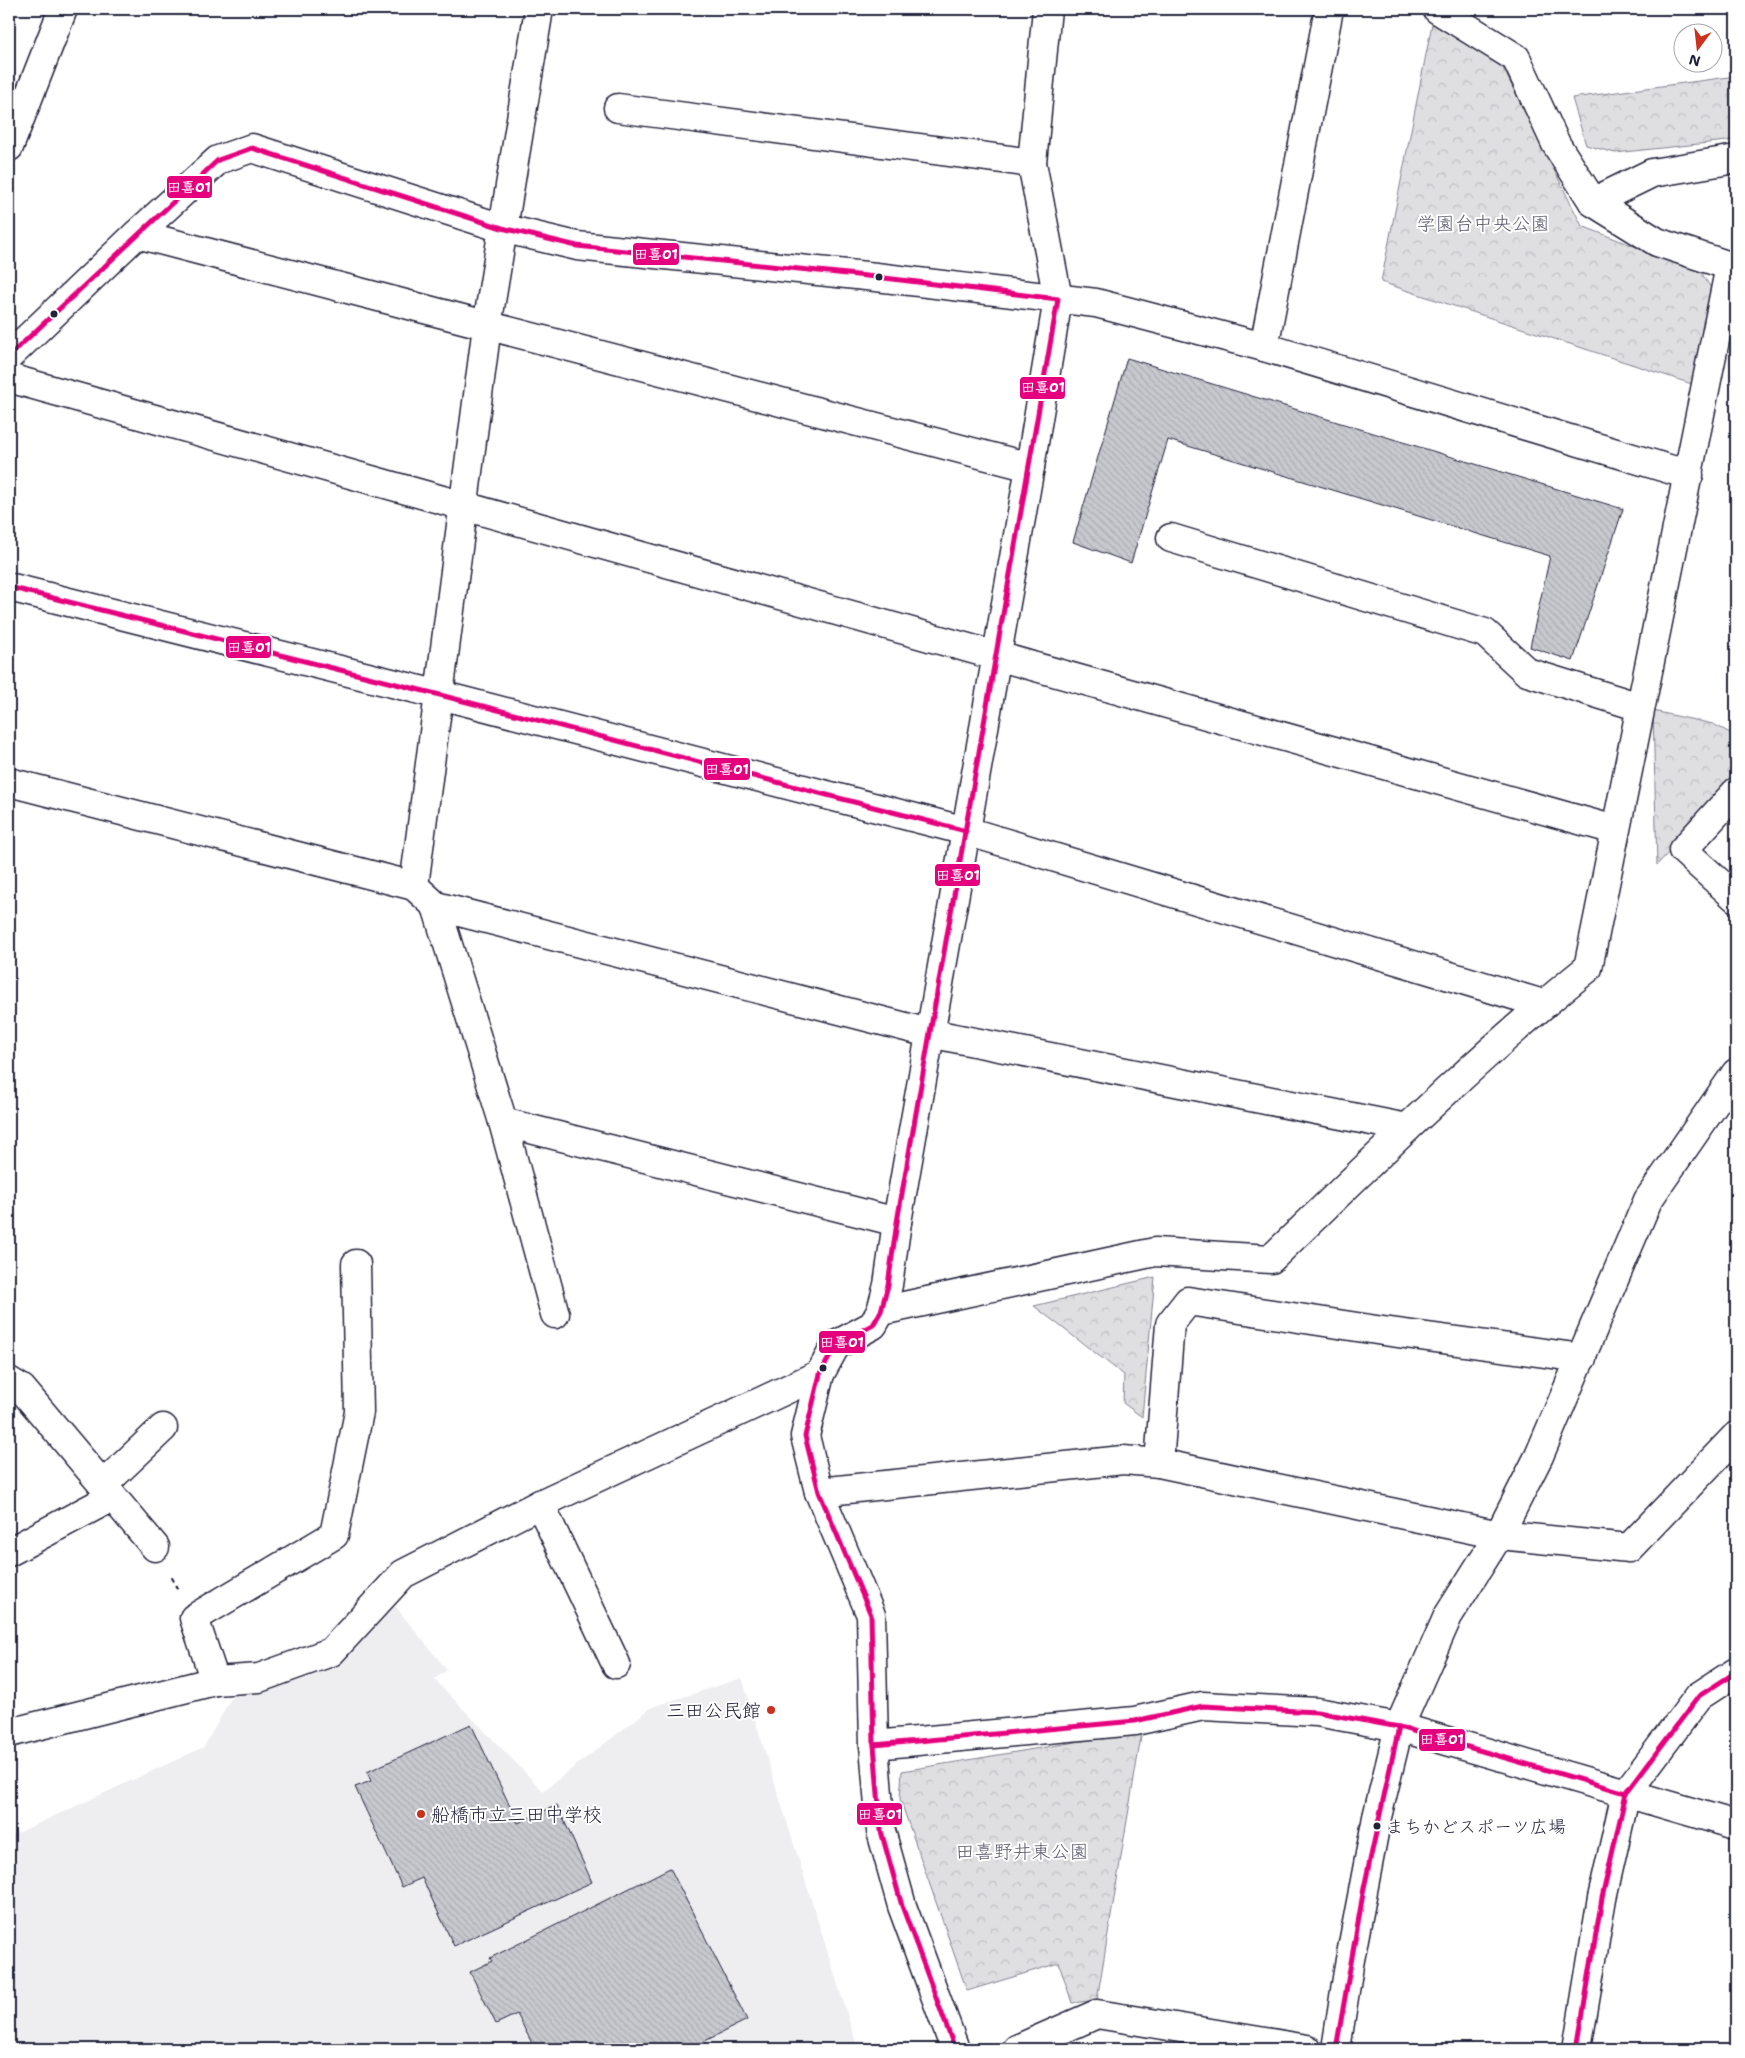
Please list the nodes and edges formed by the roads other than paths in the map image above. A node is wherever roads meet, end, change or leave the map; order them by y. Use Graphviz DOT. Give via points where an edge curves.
graph roads {
  1 [pos="63,9"];
  2 [pos="539,9"];
  3 [pos="1047,9"];
  4 [pos="1329,9"];
  5 [pos="1437,9"];
  6 [pos="618,108"];
  7 [pos="9,147"];
  8 [pos="1736,159"];
  9 [pos="1032,163"];
  10 [pos="1593,202"];
  11 [pos="502,228"];
  12 [pos="137,234"];
  13 [pos="1058,298"];
  14 [pos="487,326"];
  15 [pos="1264,347"];
  16 [pos="9,356"];
  17 [pos="9,378"];
  18 [pos="1030,467"];
  19 [pos="1689,475"];
  20 [pos="464,506"];
  21 [pos="1171,538"];
  22 [pos="9,587"];
  23 [pos="996,656"];
  24 [pos="440,694"];
  25 [pos="1640,706"];
  26 [pos="9,782"];
  27 [pos="1736,792"];
  28 [pos="1615,830"];
  29 [pos="966,831"];
  30 [pos="414,886"];
  31 [pos="1736,898"];
  32 [pos="436,906"];
  33 [pos="1543,1004"];
  34 [pos="930,1033"];
  35 [pos="1736,1073"];
  36 [pos="503,1122"];
  37 [pos="1407,1128"];
  38 [pos="896,1222"];
  39 [pos="356,1264"];
  40 [pos="881,1311"];
  41 [pos="555,1314"];
  42 [pos="1582,1358"];
  43 [pos="820,1374"];
  44 [pos="9,1381"];
  45 [pos="163,1428"];
  46 [pos="1736,1436"];
  47 [pos="1159,1463"];
  48 [pos="107,1491"];
  49 [pos="819,1492"];
  50 [pos="540,1504"];
  51 [pos="1499,1535"];
  52 [pos="155,1547"];
  53 [pos="9,1552"];
  54 [pos="616,1664"];
  55 [pos="1736,1672"];
  56 [pos="215,1681"];
  57 [pos="1399,1727"];
  58 [pos="9,1733"];
  59 [pos="874,1745"];
  60 [pos="1626,1793"];
  61 [pos="1736,1825"];
  62 [pos="956,2049"];
  63 [pos="1017,2049"];
  64 [pos="1307,2049"];
  65 [pos="1336,2049"];
  66 [pos="1577,2049"];
  1 -- 7 [label="street"];
  2 -- 11 [label="street"];
  3 -- 9 [label="street"];
  4 -- 15 [label="street"];
  5 -- 10 [label="street" via="1516,58 1556,144"];
  6 -- 9 [label="street"];
  8 -- 10 [label="street" via="1652,173"];
  9 -- 13 [label="street"];
  10 -- 19 [label="street" via="1658,242 1730,266"];
  11 -- 12 [label="street" via="252,148 218,160"];
  11 -- 13 [label="street" via="577,246"];
  11 -- 14 [label="street"];
  12 -- 14 [label="street"];
  12 -- 16 [label="street"];
  13 -- 15 [label="street" via="1096,303"];
  13 -- 18 [label="street"];
  14 -- 18 [label="street"];
  14 -- 20 [label="street"];
  15 -- 19 [label="street"];
  17 -- 20 [label="street"];
  18 -- 23 [label="street"];
  19 -- 25 [label="street"];
  20 -- 23 [label="street"];
  20 -- 24 [label="street"];
  21 -- 25 [label="street" via="1485,633 1527,672"];
  22 -- 24 [label="street"];
  23 -- 28 [label="street"];
  23 -- 29 [label="street"];
  24 -- 29 [label="street"];
  24 -- 30 [label="street"];
  25 -- 28 [label="street"];
  26 -- 30 [label="street"];
  27 -- 31 [label="street" via="1683,850"];
  28 -- 33 [label="street" via="1588,968"];
  29 -- 33 [label="street"];
  29 -- 34 [label="street"];
  30 -- 32 [label="street"];
  32 -- 34 [label="street"];
  32 -- 36 [label="street"];
  33 -- 37 [label="street"];
  34 -- 37 [label="street"];
  34 -- 38 [label="street"];
  35 -- 42 [label="street" via="1648,1200"];
  36 -- 38 [label="street"];
  36 -- 41 [label="street"];
  37 -- 40 [label="street" via="1270,1259 1155,1252"];
  38 -- 40 [label="street" via="888,1285"];
  39 -- 56 [label="street" via="359,1412 334,1535 194,1618"];
  40 -- 43 [label="street" via="873,1325 836,1345"];
  42 -- 47 [label="street" via="1188,1300 1170,1324"];
  42 -- 51 [label="street" via="1539,1456"];
  43 -- 49 [label="street" via="805,1436"];
  43 -- 50 [label="street"];
  44 -- 48 [label="street" via="22,1389"];
  45 -- 48 [label="street"];
  46 -- 51 [label="street" via="1629,1548"];
  47 -- 49 [label="street" via="1123,1460"];
  47 -- 51 [label="street"];
  48 -- 52 [label="street"];
  48 -- 53 [label="street"];
  49 -- 59 [label="street" via="871,1615"];
  50 -- 54 [label="street"];
  50 -- 56 [label="street" via="403,1574 332,1652 259,1678"];
  51 -- 57 [label="street" via="1448,1616"];
  55 -- 60 [label="street" via="1699,1696"];
  56 -- 58 [label="street"];
  57 -- 59 [label="street" via="1317,1712 1203,1706 1134,1721"];
  57 -- 60 [label="street"];
  57 -- 65 [label="street" via="1373,1835"];
  59 -- 62 [label="street" via="881,1831 902,1906"];
  60 -- 61 [label="street"];
  60 -- 66 [label="street" via="1602,1898"];
  63 -- 64 [label="street" via="1097,2014"];
}
